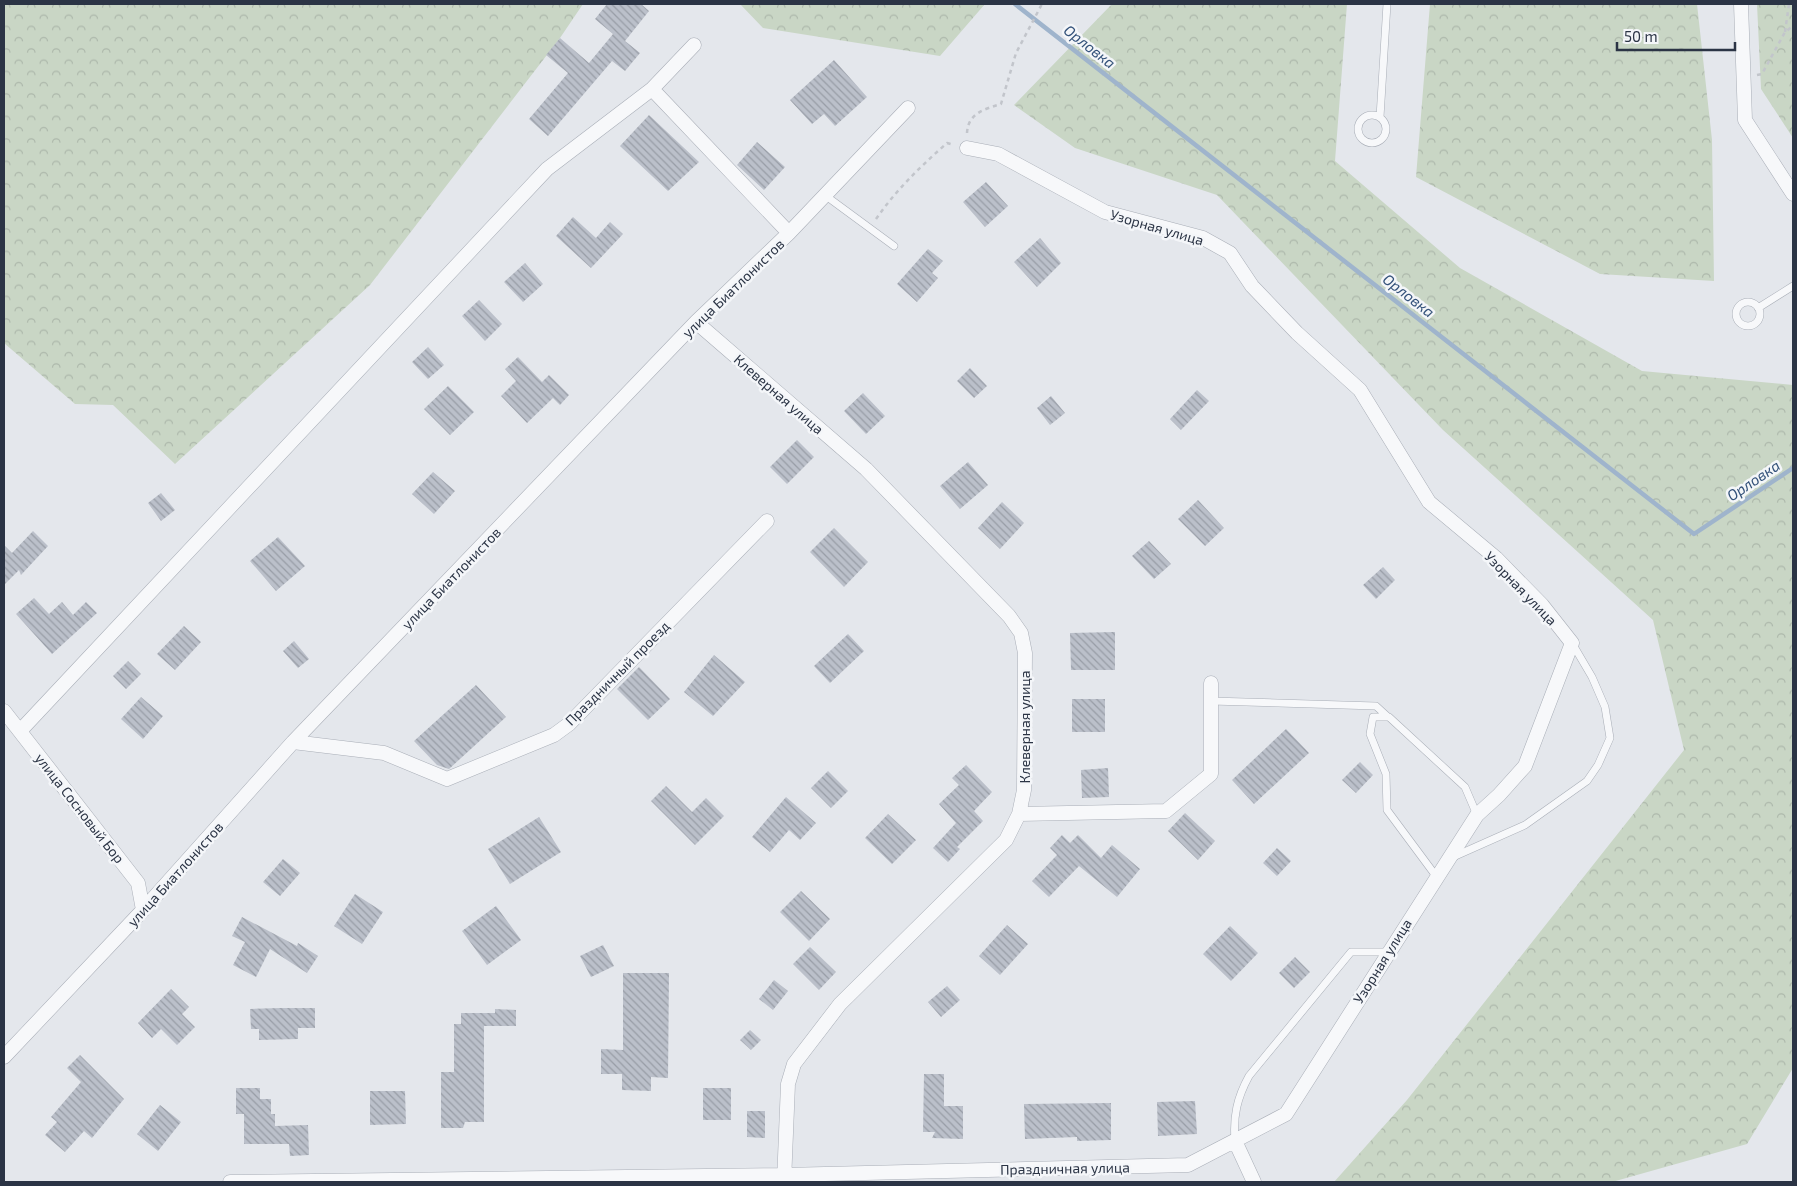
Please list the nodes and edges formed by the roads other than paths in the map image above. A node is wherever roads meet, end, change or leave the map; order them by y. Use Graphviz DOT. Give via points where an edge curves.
graph roads {
  1 [pos="1387,4"];
  2 [pos="1741,4"];
  3 [pos="694,45"];
  4 [pos="652,89"];
  5 [pos="908,108"];
  6 [pos="1380,117"];
  7 [pos="966,148"];
  8 [pos="1793,194"];
  9 [pos="826,196"];
  10 [pos="789,233"];
  11 [pos="894,246"];
  12 [pos="1793,286"];
  13 [pos="1758,308"];
  14 [pos="696,322"];
  15 [pos="767,521"];
  16 [pos="1572,643"];
  17 [pos="1210,683"];
  18 [pos="1211,701"];
  19 [pos="4,711"];
  20 [pos="1389,717"];
  21 [pos="20,731"];
  22 [pos="293,742"];
  23 [pos="1020,814"];
  24 [pos="1477,815"];
  25 [pos="1446,860"];
  26 [pos="1436,876"];
  27 [pos="143,910"];
  28 [pos="1388,952"];
  29 [pos="4,1056"];
  30 [pos="1235,1141"];
  31 [pos="784,1179"];
  32 [pos="230,1182"];
  33 [pos="1254,1182"];
  1 -- 6 [label="lane"];
  2 -- 8 [label="street" via="1745,120"];
  3 -- 4 [label="street"];
  4 -- 10 [label="street"];
  4 -- 21 [label="street" via="547,169"];
  5 -- 9 [label="street, улица Биатлонистов"];
  6 -- 6 [label="lane" via="1386,124 1384,138 1376,143 1367,142 1358,132 1359,122 1366,116"];
  7 -- 16 [label="street, Узорная улица" via="998,154 1105,212 1202,238 1230,253 1252,286 1297,333 1360,390 1429,502 1496,558 1542,605"];
  9 -- 10 [label="street, улица Биатлонистов"];
  9 -- 11 [label="lane"];
  10 -- 14 [label="street, улица Биатлонистов"];
  12 -- 13 [label="lane"];
  14 -- 22 [label="street, улица Биатлонистов"];
  14 -- 23 [label="street, Клеверная улица" via="866,469 1022,633 1024,780"];
  15 -- 22 [label="street, Праздничный проезд" via="569,724 554,735 447,779 384,753"];
  16 -- 24 [label="street, Узорная улица" via="1525,766"];
  16 -- 25 [label="lane" via="1605,707 1610,738 1598,765 1587,781 1525,825"];
  17 -- 18 [label="street"];
  18 -- 20 [label="lane" via="1376,706"];
  18 -- 23 [label="street" via="1211,774 1166,811"];
  19 -- 21 [label="street, улица Сосновый Бор"];
  20 -- 24 [label="lane" via="1465,787"];
  20 -- 26 [label="lane" via="1373,717 1370,734 1386,774 1387,810"];
  21 -- 27 [label="street, улица Сосновый Бор" via="138,883"];
  22 -- 27 [label="street, улица Биатлонистов"];
  23 -- 31 [label="street, Клеверная улица" via="1006,840 840,1004 794,1064 788,1084"];
  24 -- 25 [label="street, Узорная улица"];
  25 -- 26 [label="street, Узорная улица"];
  26 -- 28 [label="street, Узорная улица"];
  27 -- 29 [label="street, улица Биатлонистов"];
  28 -- 30 [label="street, Узорная улица" via="1286,1114"];
  28 -- 30 [label="lane" via="1351,952 1249,1076 1237,1099 1233,1122"];
  30 -- 31 [label="street, Праздничная улица" via="1188,1165"];
  30 -- 33 [label="street"];
  31 -- 32 [label="street, Праздничная улица"];
}
